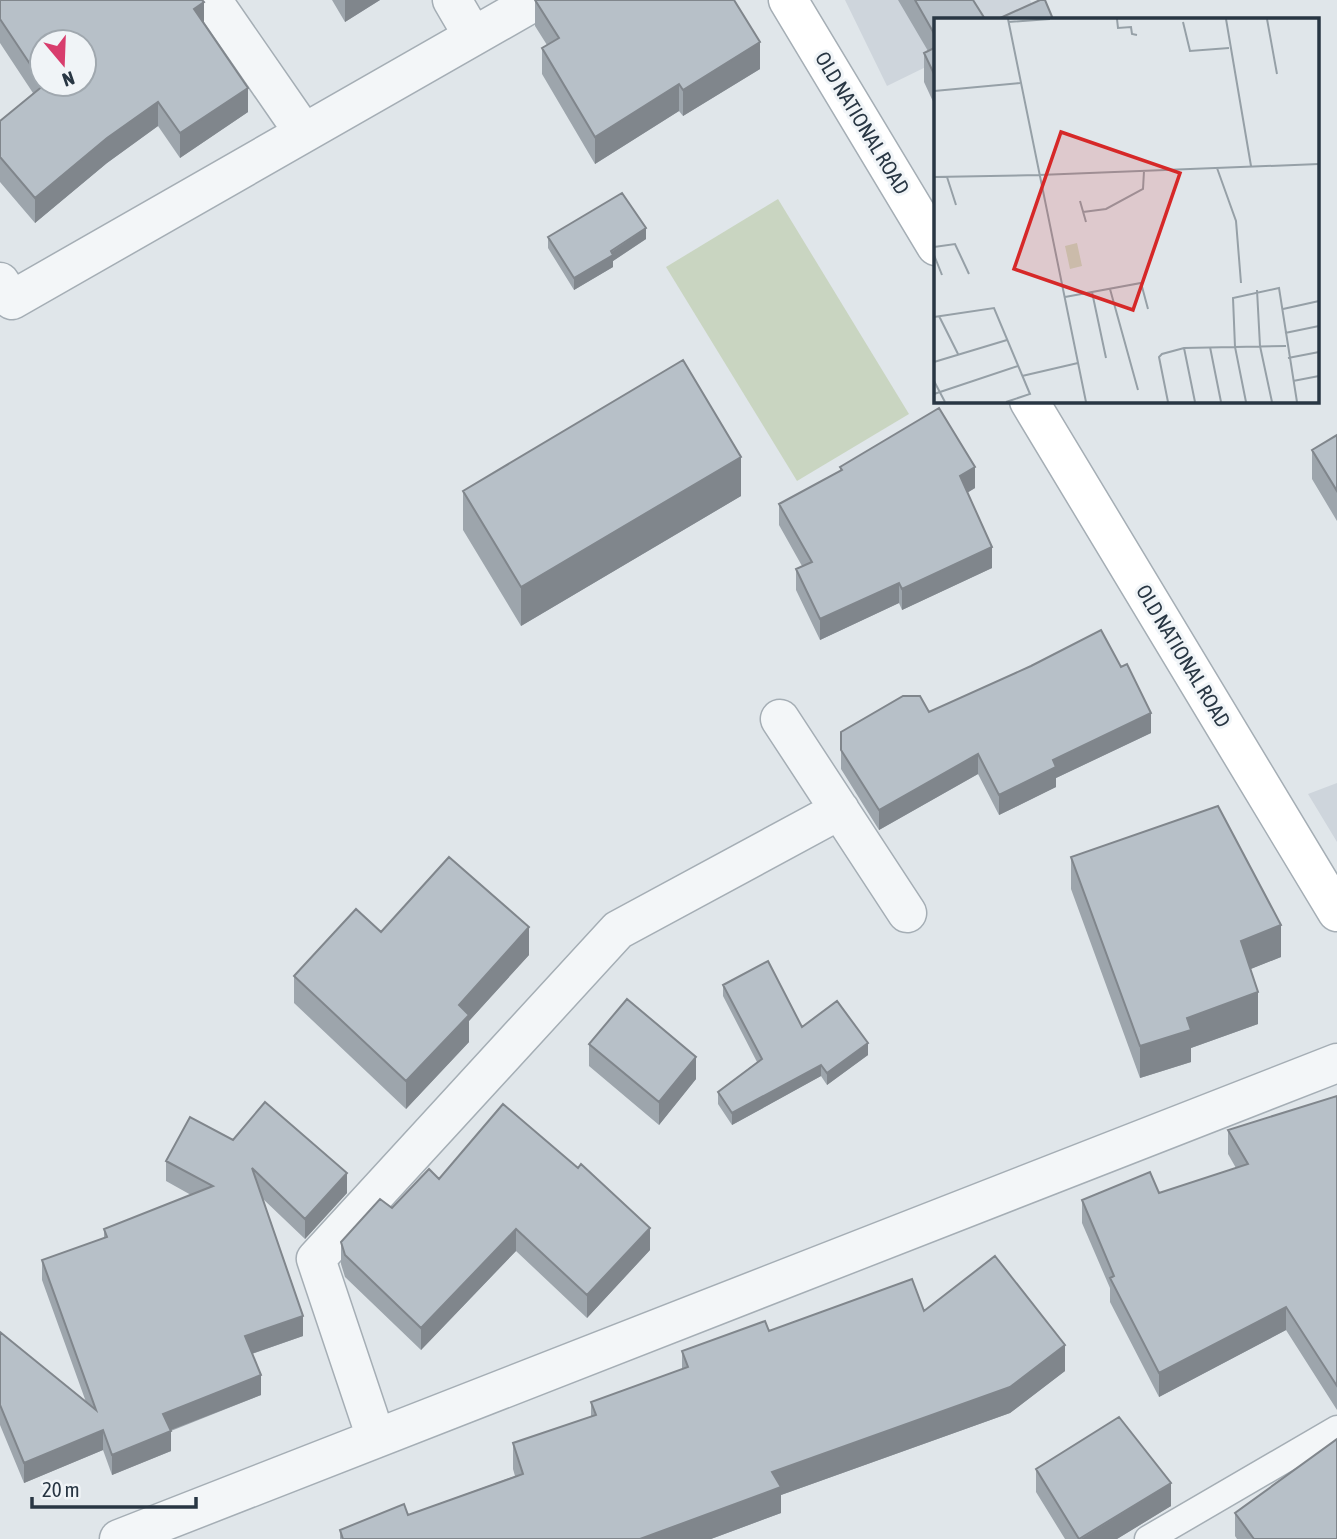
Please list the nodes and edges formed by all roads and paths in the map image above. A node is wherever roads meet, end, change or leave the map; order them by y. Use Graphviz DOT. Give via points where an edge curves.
graph roads {
  1 [pos="212,0"];
  2 [pos="452,0"];
  3 [pos="537,0"];
  4 [pos="788,0"];
  5 [pos="473,36"];
  6 [pos="304,133"];
  7 [pos="934,243"];
  8 [pos="0,282"];
  9 [pos="1030,402"];
  10 [pos="780,719"];
  11 [pos="840,810"];
  12 [pos="1337,912"];
  13 [pos="907,913"];
  14 [pos="1337,1063"];
  15 [pos="1337,1429"];
  16 [pos="376,1438"];
  17 [pos="119,1539"];
  18 [pos="1148,1539"];
  1 -- 6 [label="street"];
  2 -- 5 [label="street"];
  3 -- 5 [label="street"];
  4 -- 7 [label="main road, OLD NATIONAL ROAD"];
  5 -- 6 [label="street"];
  6 -- 8 [label="street" via="12,300"];
  9 -- 12 [label="main road, OLD NATIONAL ROAD"];
  10 -- 11 [label="street"];
  11 -- 13 [label="street"];
  11 -- 16 [label="street" via="618,930 316,1259"];
  14 -- 16 [label="street"];
  15 -- 18 [label="lane"];
  16 -- 17 [label="street"];
}
